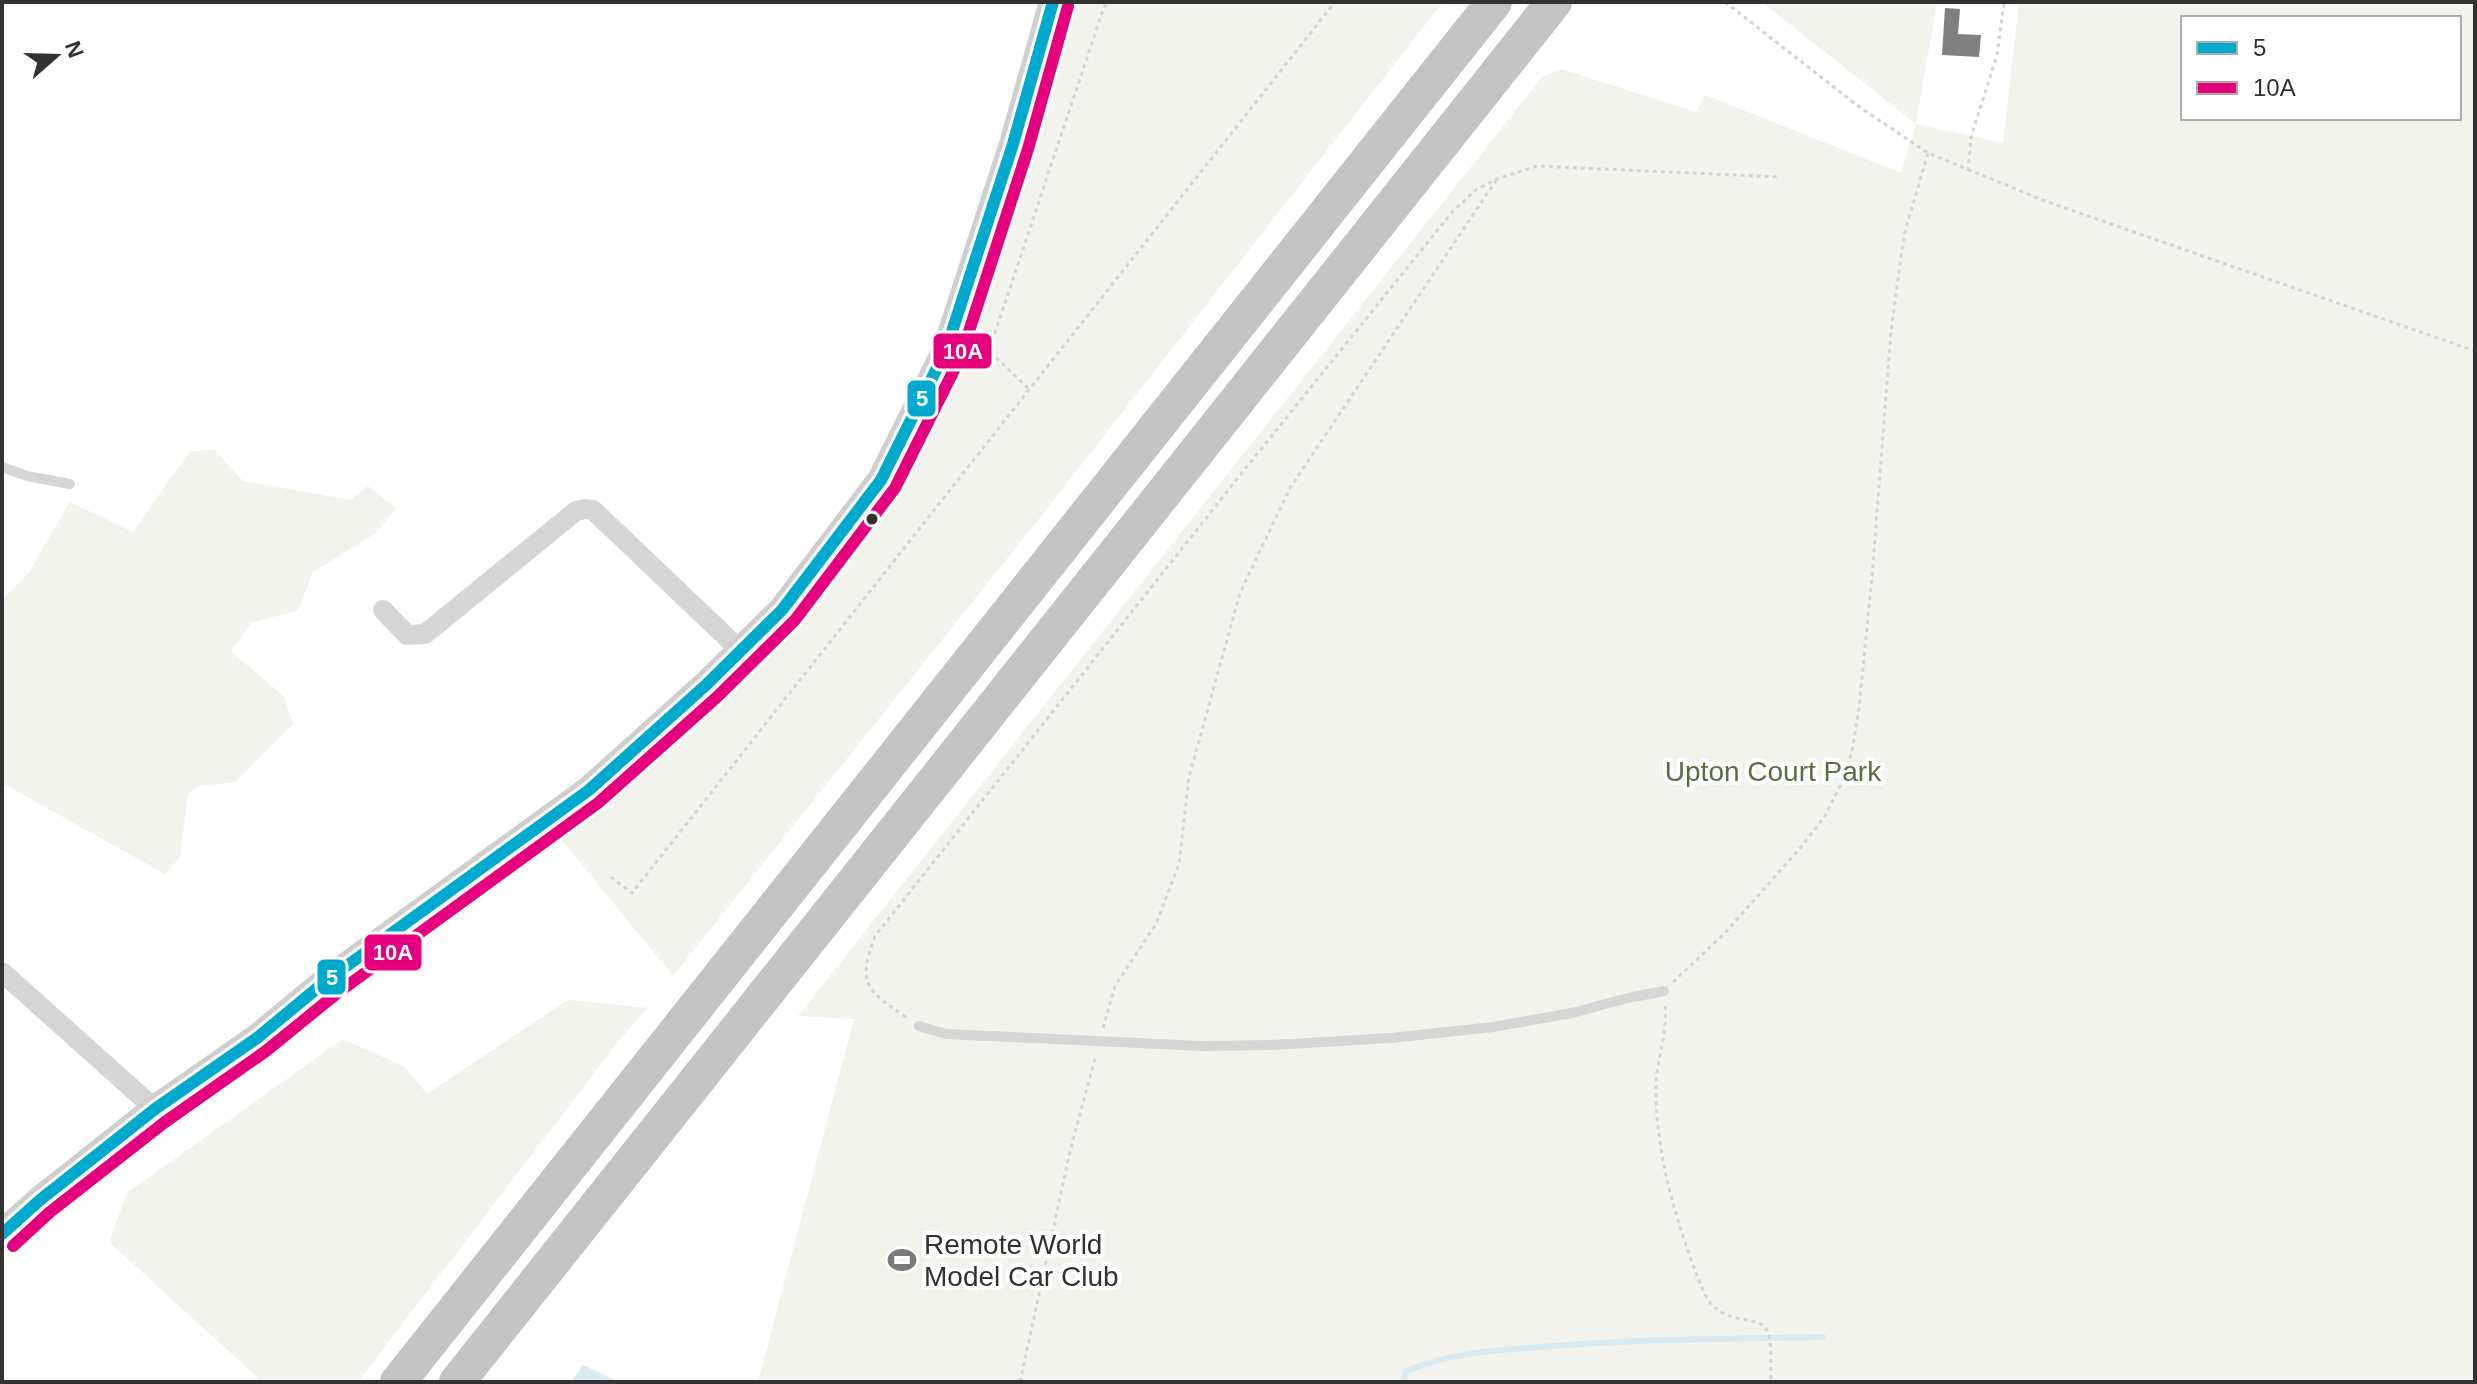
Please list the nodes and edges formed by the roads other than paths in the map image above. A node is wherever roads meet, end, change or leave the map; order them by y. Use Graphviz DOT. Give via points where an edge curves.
graph roads {
  1 [pos="1053,2"];
  2 [pos="1494,2"];
  3 [pos="1554,2"];
  4 [pos="2,467"];
  5 [pos="70,484"];
  6 [pos="383,610"];
  7 [pos="741,651"];
  8 [pos="2,972"];
  9 [pos="1664,991"];
  10 [pos="919,1026"];
  11 [pos="155,1109"];
  12 [pos="2,1234"];
  13 [pos="398,1382"];
  14 [pos="457,1382"];
  1 -- 7 [label="main road" via="946,350 881,480 782,610"];
  2 -- 13 [label="highway"];
  3 -- 14 [label="highway"];
  4 -- 5 [label="lane"];
  6 -- 7 [label="street" via="407,635 425,634 585,509 593,510"];
  7 -- 11 [label="main road" via="589,790"];
  8 -- 11 [label="street"];
  9 -- 10 [label="lane" via="1493,1027 1273,1045 946,1034"];
  11 -- 12 [label="main road"];
}
